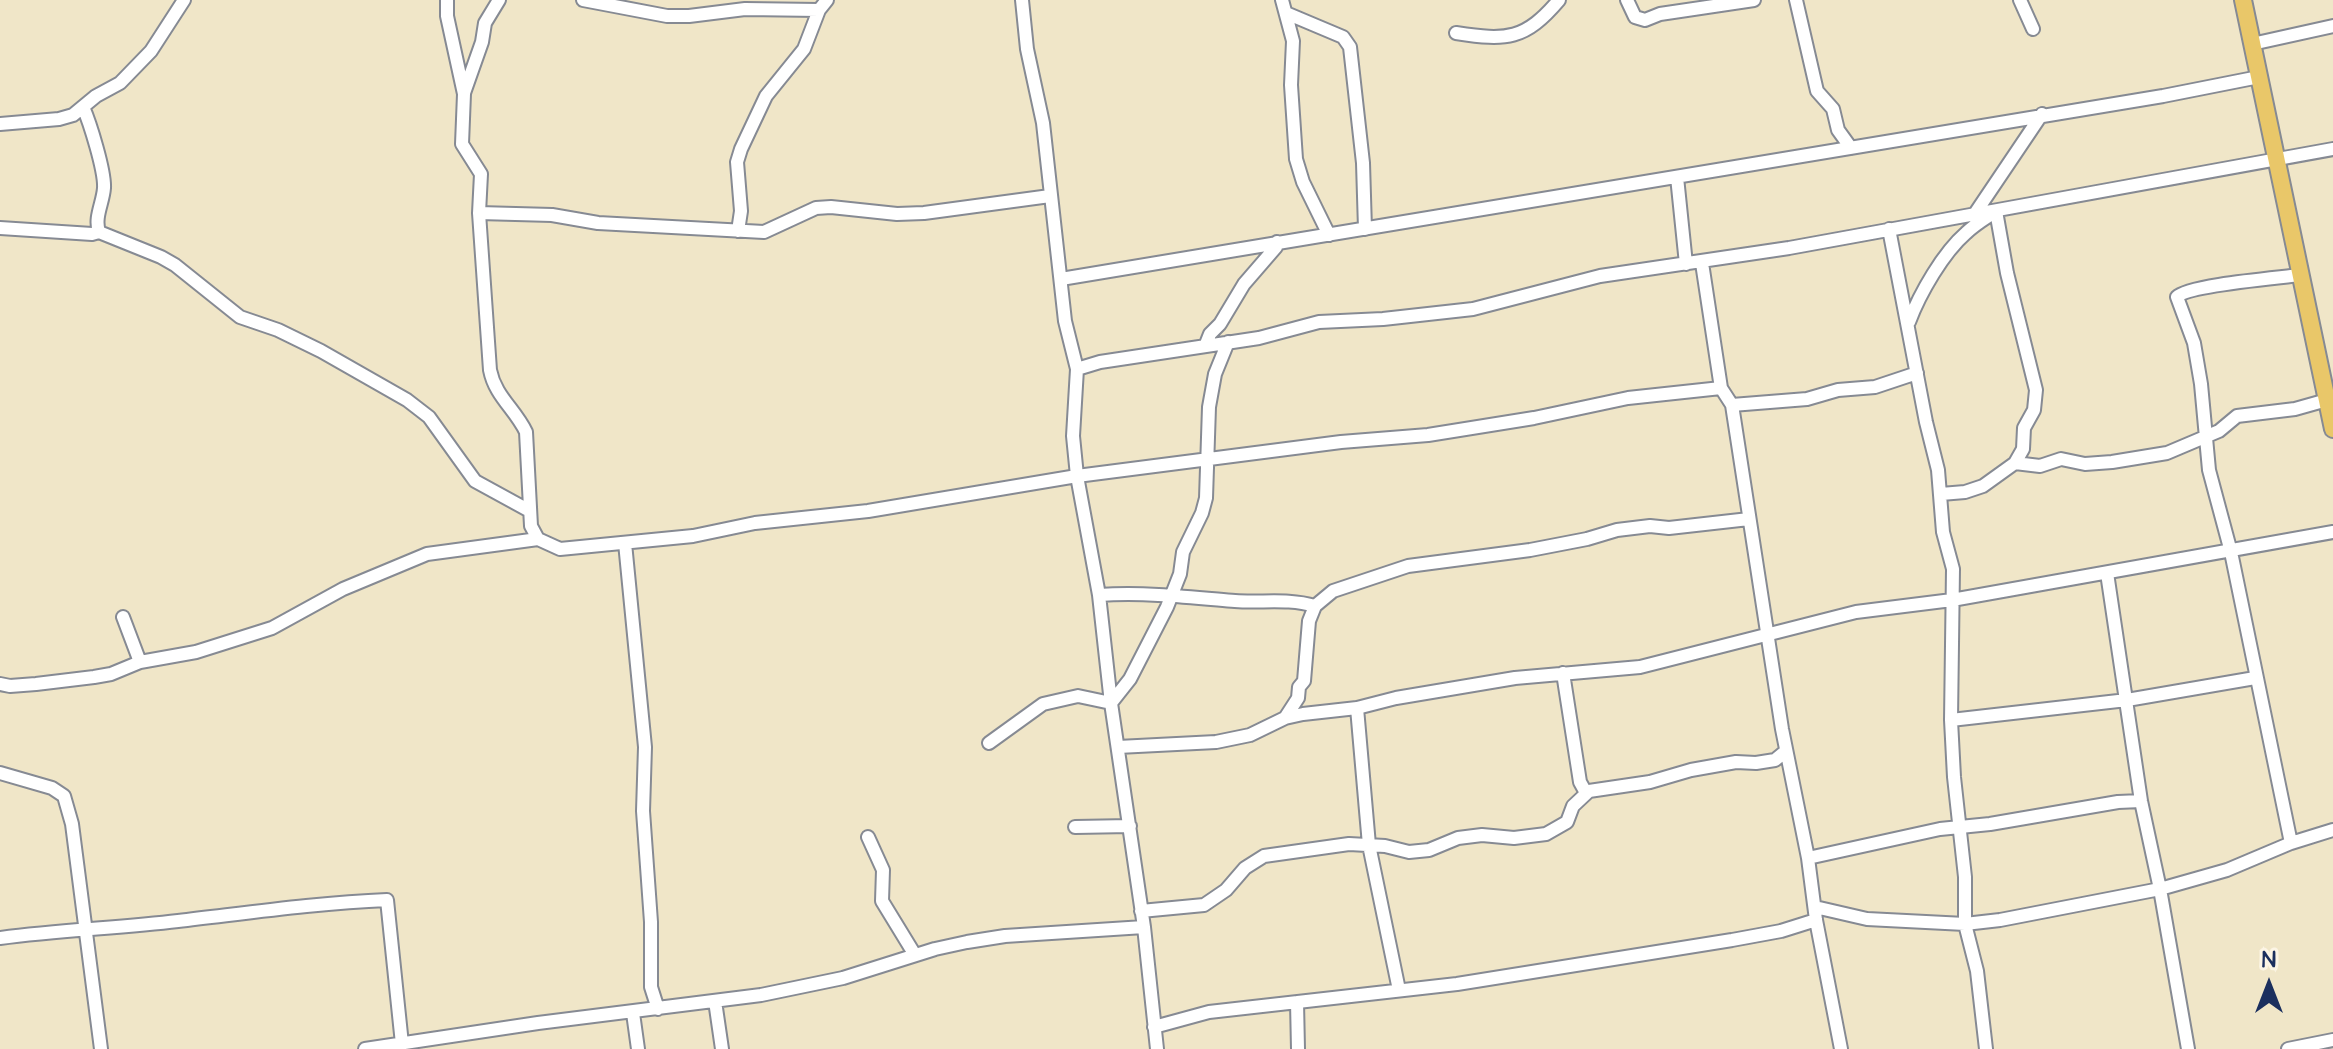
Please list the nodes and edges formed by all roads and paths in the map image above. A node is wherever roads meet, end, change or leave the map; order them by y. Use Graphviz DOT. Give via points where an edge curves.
graph roads {
  1 [pos="184,0"];
  2 [pos="447,0"];
  3 [pos="499,0"];
  4 [pos="583,0"];
  5 [pos="1022,0"];
  6 [pos="1559,0"];
  7 [pos="1627,0"];
  8 [pos="1754,0"];
  9 [pos="1796,0"];
  10 [pos="2020,0"];
  11 [pos="2243,0"];
  12 [pos="823,5"];
  13 [pos="1284,7"];
  14 [pos="2333,26"];
  15 [pos="2033,29"];
  16 [pos="1456,33"];
  17 [pos="2252,44"];
  18 [pos="2259,77"];
  19 [pos="464,94"];
  20 [pos="83,107"];
  21 [pos="2042,114"];
  22 [pos="0,124"];
  23 [pos="1851,148"];
  24 [pos="2333,149"];
  25 [pos="2276,160"];
  26 [pos="1677,177"];
  27 [pos="1050,196"];
  28 [pos="1996,211"];
  29 [pos="479,213"];
  30 [pos="1974,215"];
  31 [pos="0,228"];
  32 [pos="1365,229"];
  33 [pos="1889,229"];
  34 [pos="738,231"];
  35 [pos="99,232"];
  36 [pos="1329,235"];
  37 [pos="1277,242"];
  38 [pos="1702,263"];
  39 [pos="1686,264"];
  40 [pos="2300,275"];
  41 [pos="1061,279"];
  42 [pos="1909,322"];
  43 [pos="1228,342"];
  44 [pos="1206,344"];
  45 [pos="1077,369"];
  46 [pos="1917,373"];
  47 [pos="1721,388"];
  48 [pos="2327,400"];
  49 [pos="1732,405"];
  50 [pos="2333,429"];
  51 [pos="2206,435"];
  52 [pos="1207,458"];
  53 [pos="2015,463"];
  54 [pos="1077,476"];
  55 [pos="1941,494"];
  56 [pos="528,510"];
  57 [pos="1749,519"];
  58 [pos="2333,532"];
  59 [pos="538,539"];
  60 [pos="625,543"];
  61 [pos="2231,552"];
  62 [pos="2107,573"];
  63 [pos="1173,594"];
  64 [pos="1099,595"];
  65 [pos="1952,600"];
  66 [pos="1315,606"];
  67 [pos="123,617"];
  68 [pos="1768,634"];
  69 [pos="140,662"];
  70 [pos="1563,673"];
  71 [pos="2255,678"];
  72 [pos="0,684"];
  73 [pos="2127,700"];
  74 [pos="1111,703"];
  75 [pos="1357,708"];
  76 [pos="1285,718"];
  77 [pos="1951,720"];
  78 [pos="989,743"];
  79 [pos="1118,747"];
  80 [pos="1786,751"];
  81 [pos="0,773"];
  82 [pos="1589,791"];
  83 [pos="2141,801"];
  84 [pos="1130,826"];
  85 [pos="1075,827"];
  86 [pos="1961,827"];
  87 [pos="2333,830"];
  88 [pos="868,837"];
  89 [pos="2291,843"];
  90 [pos="1369,845"];
  91 [pos="1808,858"];
  92 [pos="2160,889"];
  93 [pos="1141,911"];
  94 [pos="1815,913"];
  95 [pos="1965,924"];
  96 [pos="1144,927"];
  97 [pos="85,929"];
  98 [pos="0,938"];
  99 [pos="915,955"];
  100 [pos="1399,990"];
  101 [pos="715,1001"];
  102 [pos="1297,1002"];
  103 [pos="658,1009"];
  104 [pos="633,1013"];
  105 [pos="1154,1027"];
  106 [pos="2333,1040"];
  107 [pos="402,1044"];
  108 [pos="101,1049"];
  109 [pos="365,1049"];
  110 [pos="638,1049"];
  111 [pos="722,1049"];
  112 [pos="1157,1049"];
  113 [pos="1298,1049"];
  114 [pos="1841,1049"];
  115 [pos="1986,1049"];
  116 [pos="2188,1049"];
  117 [pos="2288,1049"];
  1 -- 20 [label="street" via="129,76"];
  2 -- 19 [label="street"];
  3 -- 19 [label="street" via="485,23"];
  4 -- 12 [label="street" via="667,16"];
  5 -- 27 [label="street"];
  6 -- 16 [label="street" via="1539,23 1517,34 1488,38"];
  7 -- 8 [label="street" via="1635,17 1645,20"];
  9 -- 23 [label="street" via="1817,91 1833,109 1838,130"];
  10 -- 15 [label="street"];
  11 -- 17 [label="main road"];
  12 -- 34 [label="street" via="804,49 766,96 741,149"];
  13 -- 32 [label="street" via="1343,37 1350,47"];
  13 -- 36 [label="street" via="1293,41 1296,159"];
  14 -- 17 [label="street"];
  17 -- 18 [label="main road"];
  18 -- 21 [label="street"];
  18 -- 25 [label="main road"];
  19 -- 29 [label="street" via="462,144 481,174"];
  20 -- 22 [label="street" via="59,119"];
  20 -- 35 [label="street" via="104,187"];
  21 -- 23 [label="street"];
  21 -- 30 [label="street"];
  23 -- 26 [label="street"];
  24 -- 25 [label="street"];
  25 -- 28 [label="street"];
  25 -- 40 [label="main road"];
  26 -- 32 [label="street"];
  26 -- 39 [label="street"];
  27 -- 34 [label="street" via="924,213 816,208 764,232"];
  27 -- 41 [label="street"];
  28 -- 30 [label="street"];
  28 -- 42 [label="street" via="1947,253"];
  28 -- 53 [label="street" via="2036,390"];
  29 -- 34 [label="street"];
  29 -- 56 [label="street" via="490,370 493,386 526,432"];
  30 -- 33 [label="street"];
  31 -- 35 [label="street"];
  32 -- 36 [label="street"];
  33 -- 38 [label="street"];
  33 -- 42 [label="street"];
  35 -- 56 [label="street" via="161,257 240,317 321,351 407,400 429,417 475,481"];
  36 -- 37 [label="street"];
  37 -- 41 [label="street"];
  37 -- 44 [label="street"];
  38 -- 39 [label="street"];
  38 -- 47 [label="street"];
  39 -- 43 [label="street" via="1600,276 1473,309 1319,322"];
  40 -- 48 [label="main road"];
  40 -- 51 [label="street" via="2202,287 2177,297 2194,343"];
  41 -- 45 [label="street"];
  42 -- 46 [label="street"];
  43 -- 44 [label="street"];
  43 -- 52 [label="street" via="1209,407"];
  44 -- 45 [label="street"];
  45 -- 54 [label="street"];
  46 -- 49 [label="street" via="1807,399"];
  46 -- 55 [label="street"];
  47 -- 49 [label="street"];
  47 -- 52 [label="street" via="1628,398 1428,435"];
  48 -- 50 [label="main road"];
  48 -- 51 [label="street" via="2237,416"];
  49 -- 57 [label="street"];
  51 -- 53 [label="street" via="2167,453 2112,462"];
  51 -- 61 [label="street" via="2209,470"];
  52 -- 54 [label="street"];
  52 -- 63 [label="street" via="1206,498 1183,552"];
  53 -- 55 [label="street" via="1983,486"];
  54 -- 60 [label="street"];
  54 -- 64 [label="street"];
  55 -- 65 [label="street" via="1943,532 1953,569"];
  56 -- 59 [label="street"];
  57 -- 66 [label="street" via="1617,530 1530,550 1408,566 1333,591"];
  57 -- 68 [label="street"];
  58 -- 61 [label="street"];
  59 -- 60 [label="street" via="560,549"];
  59 -- 69 [label="street" via="427,554 343,589 272,628 196,652"];
  60 -- 103 [label="street" via="645,747 651,987"];
  61 -- 62 [label="street"];
  61 -- 71 [label="street"];
  62 -- 65 [label="street"];
  62 -- 73 [label="street"];
  63 -- 64 [label="street"];
  63 -- 66 [label="street" via="1295,600"];
  63 -- 74 [label="street" via="1130,679"];
  64 -- 74 [label="street"];
  65 -- 68 [label="street" via="1856,612"];
  65 -- 77 [label="street"];
  66 -- 76 [label="street" via="1304,681"];
  67 -- 69 [label="street"];
  68 -- 70 [label="street" via="1640,667"];
  68 -- 80 [label="street"];
  69 -- 72 [label="street" via="94,677"];
  70 -- 75 [label="street"];
  70 -- 82 [label="street" via="1580,782"];
  71 -- 73 [label="street"];
  71 -- 89 [label="street"];
  73 -- 77 [label="street"];
  73 -- 83 [label="street"];
  74 -- 78 [label="street" via="1078,696 1043,704"];
  74 -- 79 [label="street"];
  75 -- 76 [label="street"];
  75 -- 90 [label="street"];
  76 -- 79 [label="street" via="1250,735 1216,742"];
  77 -- 86 [label="street"];
  79 -- 84 [label="street"];
  80 -- 82 [label="street" via="1775,760 1736,762"];
  80 -- 91 [label="street"];
  81 -- 97 [label="street" via="64,796"];
  82 -- 90 [label="street" via="1573,806 1567,822 1546,834 1458,838 1409,852"];
  83 -- 86 [label="street"];
  83 -- 92 [label="street"];
  84 -- 85 [label="street"];
  84 -- 93 [label="street"];
  86 -- 91 [label="street"];
  86 -- 95 [label="street"];
  87 -- 89 [label="street"];
  88 -- 99 [label="street" via="883,870 882,901"];
  89 -- 92 [label="street" via="2227,870"];
  90 -- 93 [label="street" via="1264,856 1204,905"];
  90 -- 100 [label="street"];
  91 -- 94 [label="street"];
  92 -- 95 [label="street"];
  92 -- 116 [label="street"];
  93 -- 96 [label="street"];
  94 -- 95 [label="street"];
  94 -- 100 [label="street" via="1781,931"];
  94 -- 114 [label="street"];
  95 -- 115 [label="street" via="1977,971"];
  96 -- 99 [label="street" via="1005,936"];
  96 -- 105 [label="street"];
  97 -- 98 [label="street"];
  97 -- 107 [label="street" via="387,900"];
  97 -- 108 [label="street"];
  99 -- 101 [label="street" via="843,978"];
  100 -- 102 [label="street"];
  101 -- 103 [label="street"];
  101 -- 111 [label="street"];
  102 -- 105 [label="street" via="1209,1012"];
  102 -- 113 [label="street"];
  103 -- 104 [label="street"];
  104 -- 107 [label="street"];
  104 -- 110 [label="street"];
  105 -- 112 [label="street"];
  106 -- 117 [label="street"];
  107 -- 109 [label="street"];
}
